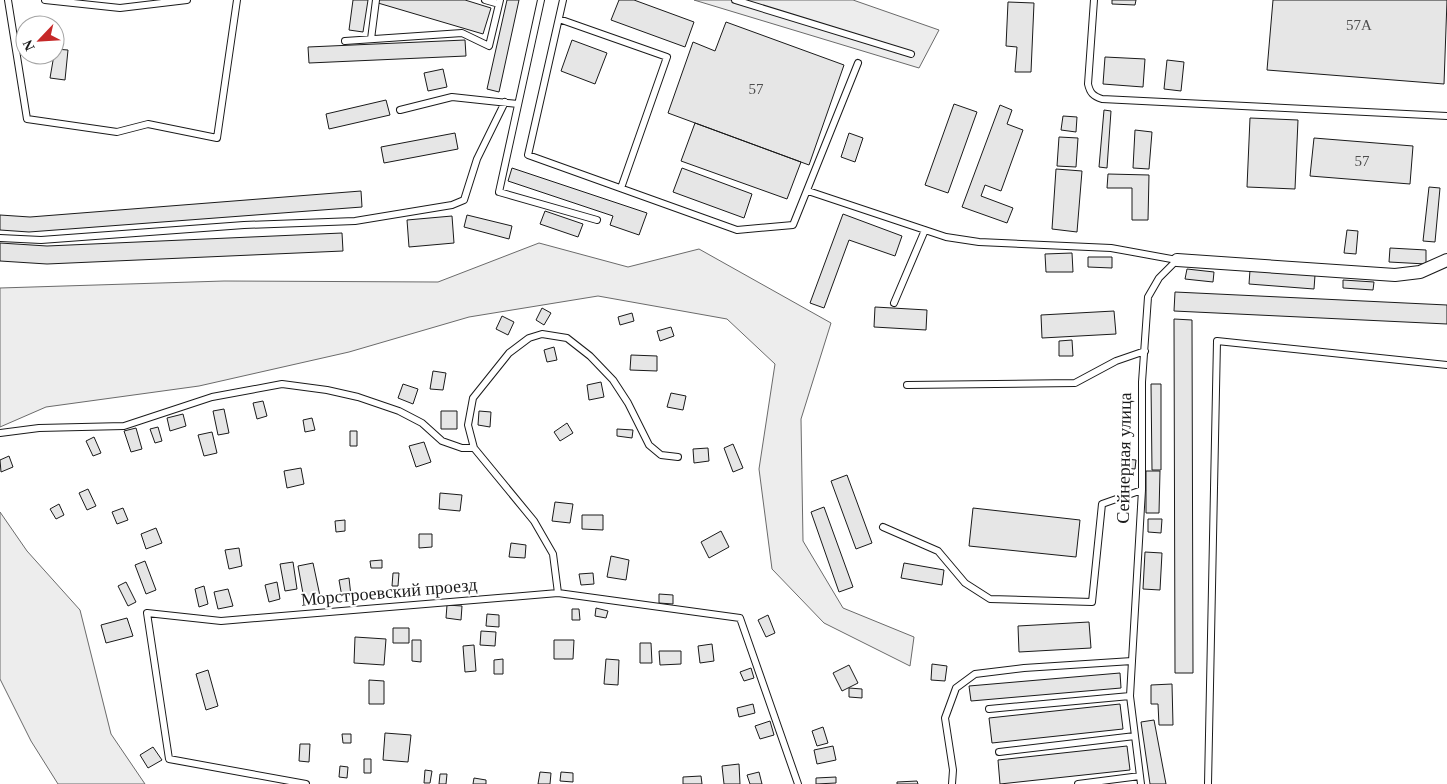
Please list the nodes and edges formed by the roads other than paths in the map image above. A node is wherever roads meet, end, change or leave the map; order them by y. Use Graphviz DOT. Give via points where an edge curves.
graph roads {
  1 [pos="8,0"];
  2 [pos="45,0"];
  3 [pos="187,0"];
  4 [pos="237,0"];
  5 [pos="376,0"];
  6 [pos="485,0"];
  7 [pos="541,0"];
  8 [pos="563,0"];
  9 [pos="734,0"];
  10 [pos="1094,0"];
  11 [pos="499,2"];
  12 [pos="559,19"];
  13 [pos="371,39"];
  14 [pos="345,40"];
  15 [pos="911,54"];
  16 [pos="858,63"];
  17 [pos="505,102"];
  18 [pos="518,104"];
  19 [pos="400,110"];
  20 [pos="1447,116"];
  21 [pos="621,188"];
  22 [pos="808,191"];
  23 [pos="597,220"];
  24 [pos="925,230"];
  25 [pos="0,238"];
  26 [pos="1177,260"];
  27 [pos="1447,260"];
  28 [pos="894,303"];
  29 [pos="1144,351"];
  30 [pos="1447,365"];
  31 [pos="907,385"];
  32 [pos="0,433"];
  33 [pos="474,448"];
  34 [pos="678,456"];
  35 [pos="1142,490"];
  36 [pos="883,527"];
  37 [pos="558,593"];
  38 [pos="1132,660"];
  39 [pos="1130,696"];
  40 [pos="989,709"];
  41 [pos="1135,736"];
  42 [pos="999,752"];
  43 [pos="1140,776"];
  44 [pos="302,784"];
  45 [pos="306,784"];
  46 [pos="798,784"];
  47 [pos="952,784"];
  48 [pos="1078,784"];
  49 [pos="1141,784"];
  50 [pos="1208,784"];
  1 -- 4 [label="lane" via="27,119 117,132 148,124 217,138"];
  2 -- 3 [label="lane" via="120,8"];
  5 -- 13 [label="lane"];
  6 -- 11 [label="lane"];
  7 -- 18 [label="lane"];
  8 -- 12 [label="lane"];
  9 -- 15 [label="lane"];
  10 -- 20 [label="lane" via="1088,84 1095,97"];
  11 -- 13 [label="lane" via="489,46 462,33"];
  12 -- 21 [label="lane" via="528,156"];
  12 -- 21 [label="lane" via="667,57"];
  13 -- 14 [label="lane"];
  16 -- 22 [label="lane"];
  17 -- 18 [label="lane"];
  17 -- 19 [label="lane" via="452,97"];
  17 -- 25 [label="lane" via="477,159 464,200 452,205 355,221 244,225 41,240"];
  18 -- 23 [label="lane" via="499,192"];
  21 -- 22 [label="lane" via="737,230 793,225"];
  22 -- 24 [label="lane"];
  24 -- 26 [label="lane" via="979,242 1111,248"];
  24 -- 28 [label="lane"];
  26 -- 27 [label="street" via="1395,275 1420,272"];
  26 -- 29 [label="lane, Сейнерная улица" via="1159,278 1148,297"];
  29 -- 31 [label="lane" via="1116,361 1075,383"];
  29 -- 35 [label="lane, Сейнерная улица"];
  30 -- 50 [label="lane" via="1216,341"];
  32 -- 33 [label="lane" via="39,428 124,426 212,397 282,384 358,397 422,422 442,441 462,448"];
  33 -- 34 [label="lane" via="468,425 473,398 509,352 529,338 542,334 567,338 590,356 613,380 628,403 648,445 661,455"];
  33 -- 37 [label="lane" via="534,521 553,554"];
  35 -- 36 [label="lane" via="1102,504 1092,602 990,600 965,583 938,551"];
  35 -- 38 [label="lane, Сейнерная улица"];
  37 -- 44 [label="lane, Морстроевский проезд" via="221,621 147,613 169,759"];
  37 -- 46 [label="lane, Морстроевский проезд" via="740,618"];
  38 -- 39 [label="lane, Сейнерная улица"];
  38 -- 47 [label="lane" via="975,674 956,688 945,718"];
  39 -- 40 [label="lane"];
  39 -- 41 [label="lane, Сейнерная улица"];
  41 -- 42 [label="lane"];
  41 -- 43 [label="lane, Сейнерная улица"];
  43 -- 48 [label="lane"];
  43 -- 49 [label="lane, Сейнерная улица"];
  44 -- 45 [label="lane"];
}
